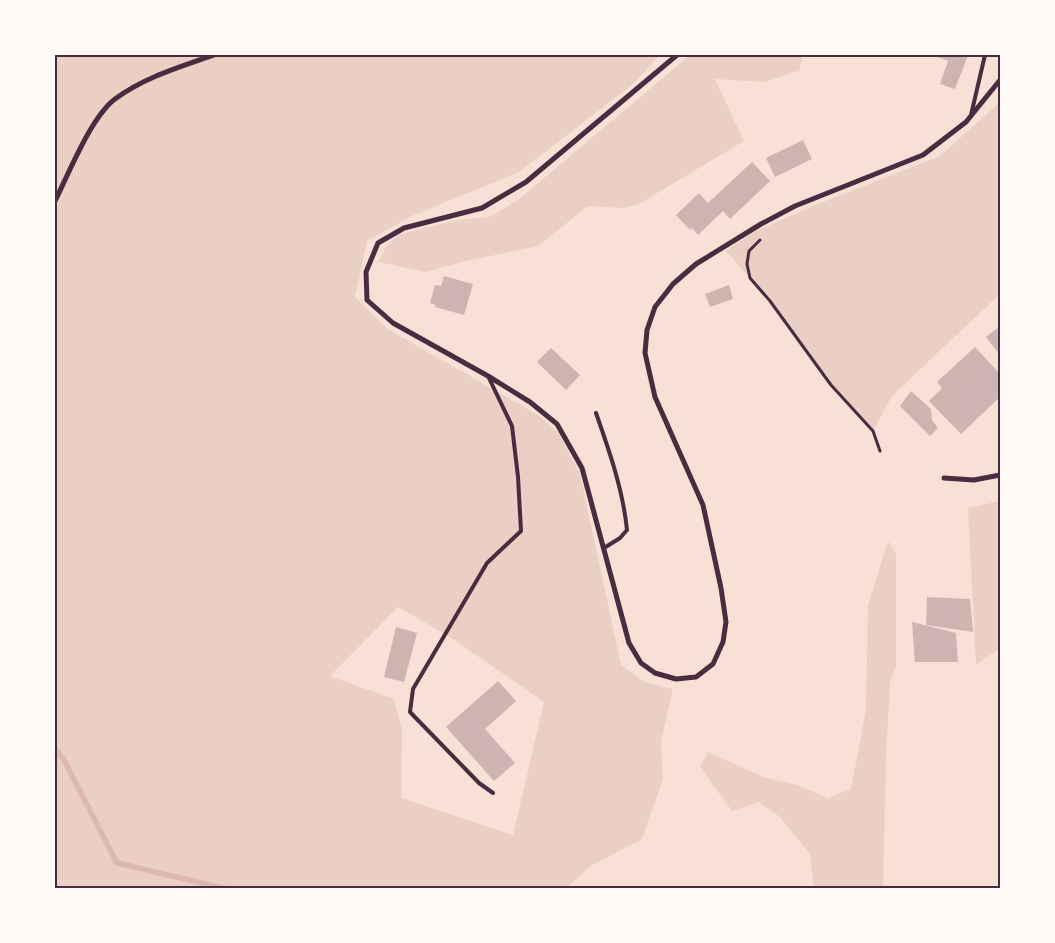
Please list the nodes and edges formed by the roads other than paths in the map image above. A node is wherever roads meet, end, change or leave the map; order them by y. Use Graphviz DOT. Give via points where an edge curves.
graph roads {
  1 [pos="214,55"];
  2 [pos="677,55"];
  3 [pos="985,55"];
  4 [pos="1000,80"];
  5 [pos="970,118"];
  6 [pos="55,202"];
  7 [pos="488,376"];
  8 [pos="596,413"];
  9 [pos="1000,475"];
  10 [pos="944,478"];
  11 [pos="604,548"];
  12 [pos="493,793"];
  1 -- 6 [label="street" via="147,80 114,100 91,127"];
  2 -- 7 [label="street" via="526,182 482,208 404,228 378,243 366,272 367,300 393,323"];
  3 -- 5 [label="lane"];
  4 -- 5 [label="street"];
  5 -- 11 [label="street" via="924,155 794,206 761,224 696,264 673,284 655,307 647,330 645,352 655,397 704,505 726,622 723,642 713,664 696,677 676,679 655,673 640,663 629,643"];
  7 -- 11 [label="street" via="530,402 557,424 582,468"];
  7 -- 12 [label="lane" via="512,426 521,531 486,563 413,689 410,712 479,783"];
  8 -- 11 [label="lane" via="625,510 626,530"];
  9 -- 10 [label="street" via="974,480"];
}
